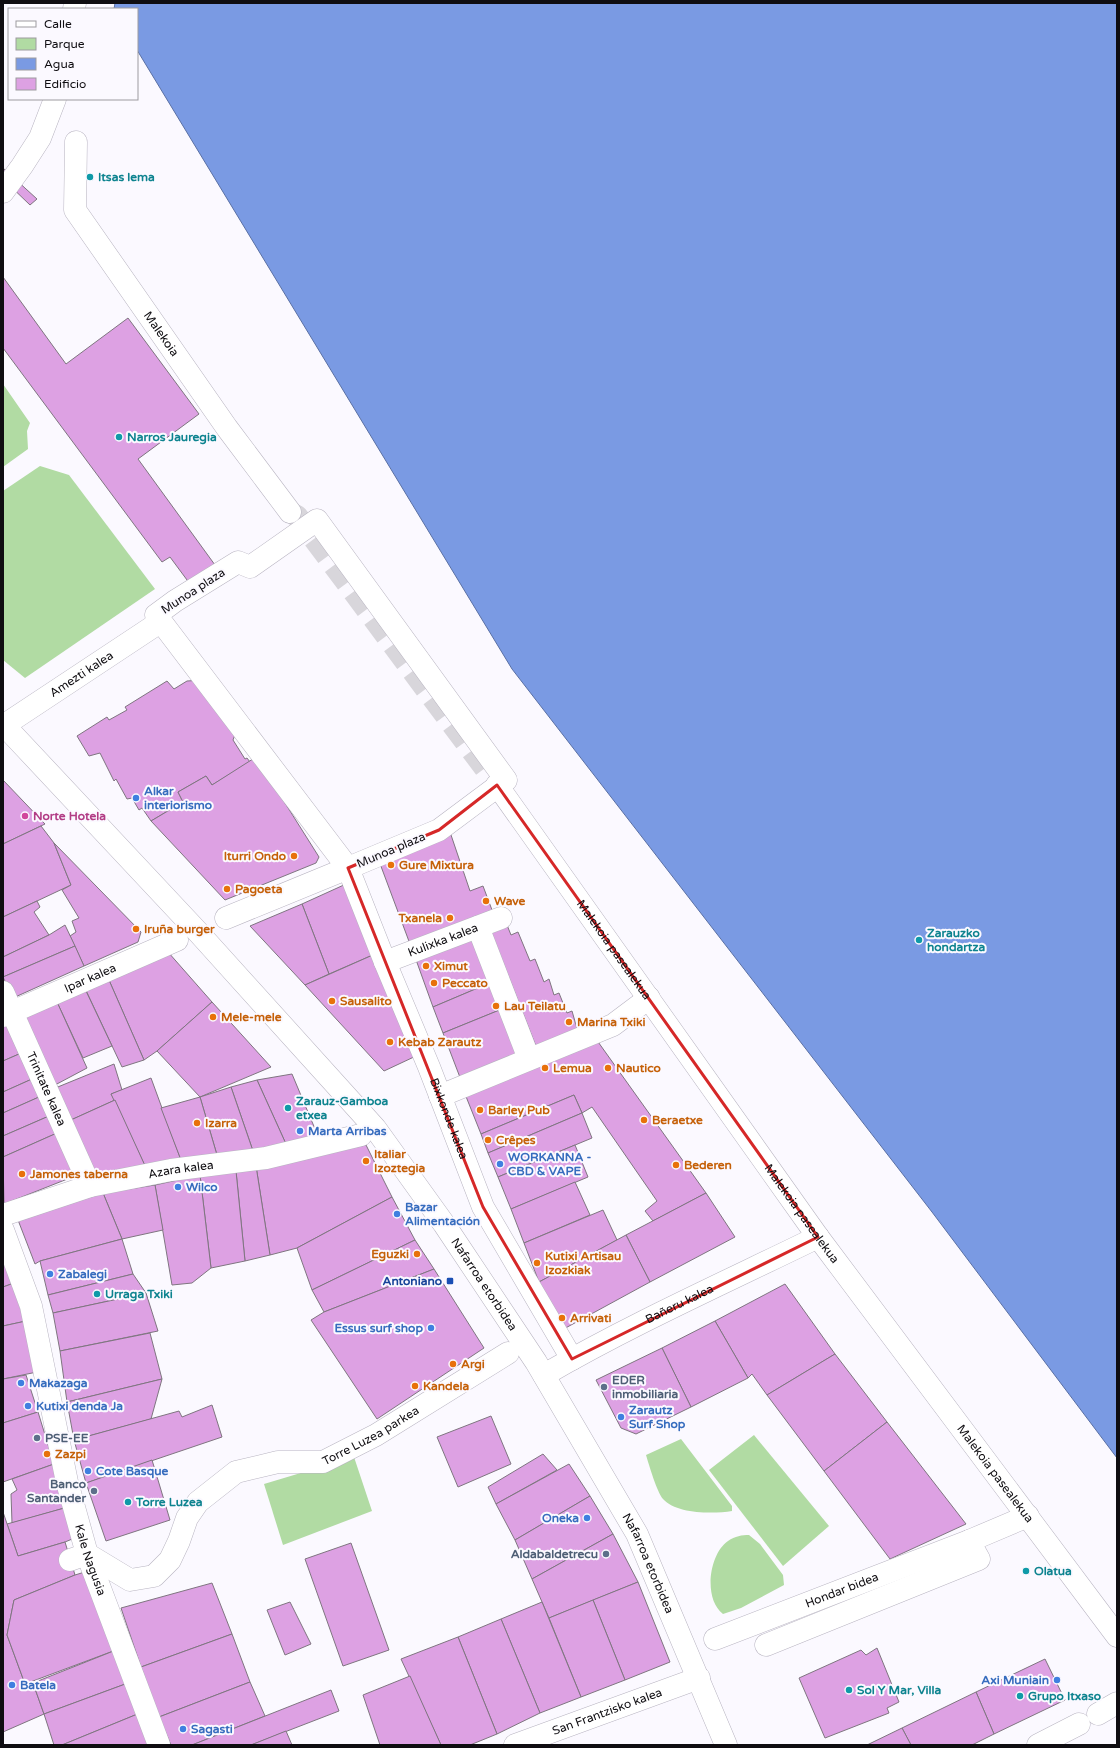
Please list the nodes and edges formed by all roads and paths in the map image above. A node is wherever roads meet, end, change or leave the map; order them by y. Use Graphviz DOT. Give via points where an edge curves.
graph roads {
  1 [pos="55,100"];
  2 [pos="76,142"];
  3 [pos="3,192"];
  4 [pos="290,512"];
  5 [pos="160,622"];
  6 [pos="3,725"];
  7 [pos="497,785"];
  8 [pos="348,868"];
  9 [pos="226,918"];
  10 [pos="501,918"];
  11 [pos="478,926"];
  12 [pos="177,940"];
  13 [pos="385,962"];
  14 [pos="3,992"];
  15 [pos="648,998"];
  16 [pos="8,1014"];
  17 [pos="529,1060"];
  18 [pos="440,1096"];
  19 [pos="361,1135"];
  20 [pos="90,1186"];
  21 [pos="3,1215"];
  22 [pos="3,1230"];
  23 [pos="818,1237"];
  24 [pos="508,1353"];
  25 [pos="572,1359"];
  26 [pos="544,1375"];
  27 [pos="1028,1516"];
  28 [pos="969,1541"];
  29 [pos="79,1557"];
  30 [pos="1117,1636"];
  31 [pos="715,1639"];
  32 [pos="766,1645"];
  33 [pos="699,1678"];
  34 [pos="1117,1704"];
  35 [pos="1098,1714"];
  36 [pos="1079,1724"];
  37 [pos="159,1745"];
  38 [pos="515,1745"];
  39 [pos="726,1745"];
  40 [pos="1038,1745"];
  1 -- 3 [label="main road" via="40,138"];
  2 -- 4 [label="main road, Malekoia" via="75,210 227,428"];
  5 -- 6 [label="main road, Amezti kalea"];
  6 -- 26 [label="main road, Nafarroa etorbidea" via="197,931 375,1128 444,1224"];
  7 -- 8 [label="main road, Munoa plaza" via="439,830"];
  7 -- 8 [label="main road, Munoa plaza" via="506,780 317,520 250,567 238,562 156,615"];
  7 -- 15 [label="main road, Malekoia pasealekua"];
  8 -- 9 [label="main road"];
  8 -- 13 [label="main road, Bixkonde kalea"];
  10 -- 11 [label="main road, Kulixka kalea"];
  11 -- 13 [label="main road, Kulixka kalea"];
  11 -- 17 [label="main road"];
  12 -- 16 [label="main road, Ipar kalea"];
  13 -- 18 [label="main road, Bixkonde kalea"];
  14 -- 16 [label="main road, Trinitate kalea"];
  15 -- 17 [label="main road" via="613,1025"];
  15 -- 23 [label="main road, Malekoia pasealekua"];
  16 -- 20 [label="main road, Trinitate kalea"];
  17 -- 18 [label="main road"];
  18 -- 25 [label="main road, Bixkonde kalea" via="484,1207"];
  19 -- 20 [label="main road, Azara kalea" via="266,1158 170,1170"];
  20 -- 21 [label="main road, Azara kalea"];
  22 -- 29 [label="main road, Kale Nagusia" via="31,1306 67,1482"];
  23 -- 25 [label="main road, Bañeru kalea"];
  23 -- 27 [label="main road, Malekoia pasealekua"];
  24 -- 29 [label="main road, Torre Luzea parkea" via="376,1435 323,1462 278,1462 236,1472 198,1502 187,1518 170,1560 154,1576 130,1580"];
  25 -- 26 [label="main road, Bañeru kalea"];
  26 -- 33 [label="main road, Nafarroa etorbidea" via="637,1534"];
  27 -- 28 [label="main road, Hondar bidea"];
  27 -- 30 [label="main road, Malekoia pasealekua"];
  28 -- 31 [label="main road, Hondar bidea"];
  28 -- 32 [label="main road, Hondar bidea" via="979,1559"];
  29 -- 37 [label="main road, Kale Nagusia"];
  33 -- 38 [label="main road, San Frantzisko kalea"];
  33 -- 39 [label="main road, Nafarroa etorbidea"];
  34 -- 35 [label="main road"];
  36 -- 40 [label="main road"];
}
